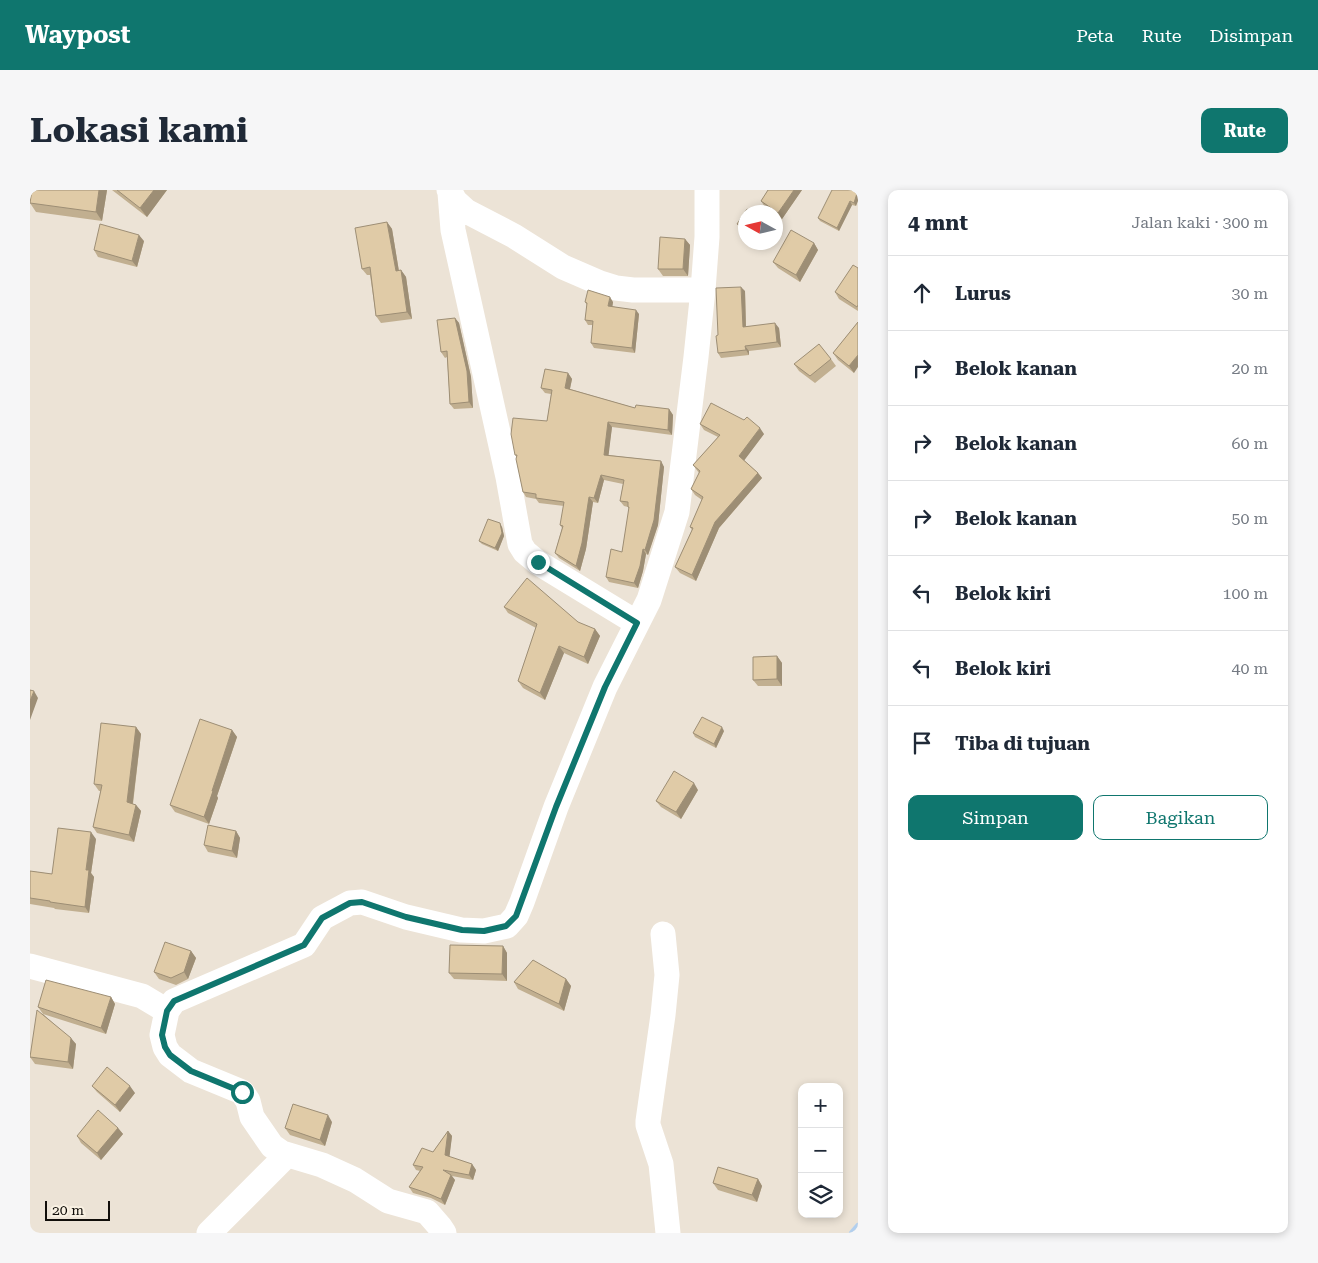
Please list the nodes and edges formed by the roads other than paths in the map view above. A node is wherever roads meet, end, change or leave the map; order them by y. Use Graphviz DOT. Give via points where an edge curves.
graph roads {
  1 [pos="707,190"];
  2 [pos="449,191"];
  3 [pos="703,290"];
  4 [pos="637,623"];
  5 [pos="663,934"];
  6 [pos="30,966"];
  7 [pos="167,1011"];
  8 [pos="287,1155"];
  9 [pos="209,1233"];
  10 [pos="444,1233"];
  11 [pos="668,1233"];
  1 -- 3 [label="street"];
  2 -- 3 [label="street" via="466,211 508,232 563,267 600,283 633,290"];
  2 -- 4 [label="street" via="453,230 520,544 538,562"];
  3 -- 4 [label="street" via="677,512 649,600"];
  4 -- 7 [label="street" via="605,687 516,916 506,926 484,931 462,930 406,917 362,902 350,903 322,918 304,945 174,1001"];
  5 -- 11 [label="street" via="667,967 664,1015 648,1125 661,1164"];
  6 -- 7 [label="street" via="142,996"];
  7 -- 8 [label="street" via="162,1035 170,1055 191,1071 242,1092 262,1133 272,1146"];
  8 -- 9 [label="street"];
  8 -- 10 [label="street" via="322,1165 355,1180 388,1201 427,1212"];
}
